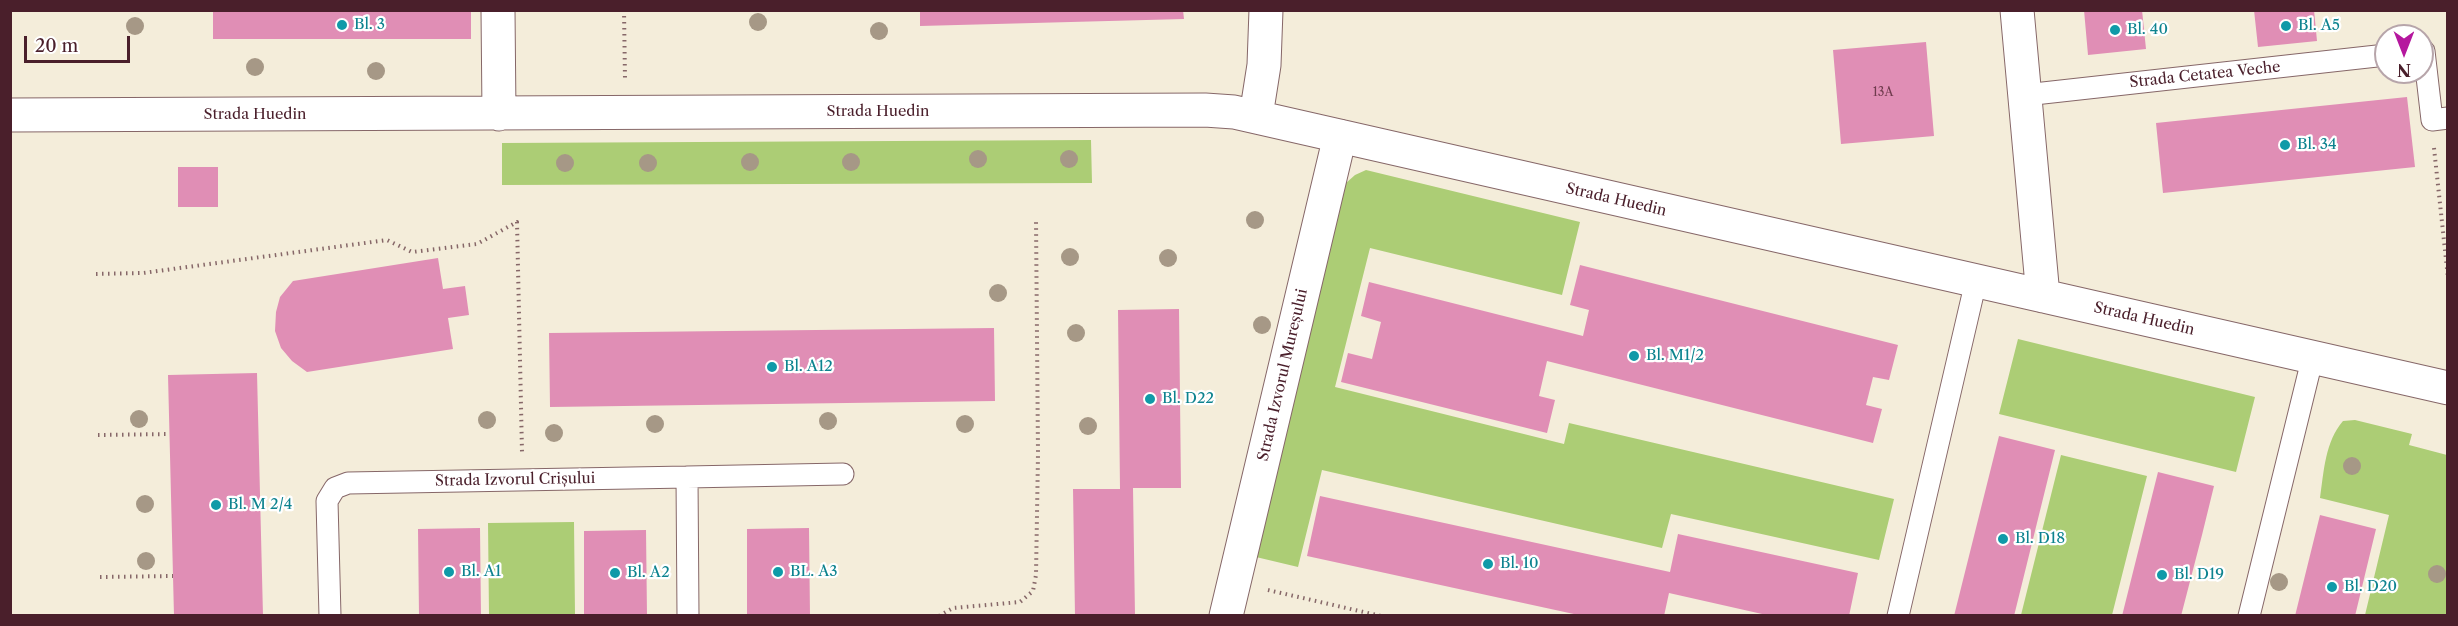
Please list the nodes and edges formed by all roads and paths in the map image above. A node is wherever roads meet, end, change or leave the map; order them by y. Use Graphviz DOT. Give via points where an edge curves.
graph roads {
  1 [pos="498,10"];
  2 [pos="624,10"];
  3 [pos="1266,10"];
  4 [pos="2017,10"];
  5 [pos="2374,56"];
  6 [pos="2431,84"];
  7 [pos="2025,95"];
  8 [pos="626,113"];
  9 [pos="499,114"];
  10 [pos="10,116"];
  11 [pos="1256,116"];
  12 [pos="2440,119"];
  13 [pos="1340,135"];
  14 [pos="1036,219"];
  15 [pos="96,274"];
  16 [pos="2448,278"];
  17 [pos="1976,281"];
  18 [pos="2043,296"];
  19 [pos="2313,356"];
  20 [pos="2448,388"];
  21 [pos="170,434"];
  22 [pos="99,435"];
  23 [pos="843,474"];
  24 [pos="687,477"];
  25 [pos="522,479"];
  26 [pos="173,576"];
  27 [pos="100,578"];
  28 [pos="1234,582"];
  29 [pos="330,615"];
  30 [pos="688,615"];
  31 [pos="939,615"];
  32 [pos="1226,615"];
  33 [pos="1381,615"];
  34 [pos="1898,615"];
  35 [pos="2249,615"];
  1 -- 9 [label="street"];
  2 -- 8 [label="path"];
  3 -- 11 [label="street" via="1264,65"];
  4 -- 7 [label="street"];
  5 -- 7 [label="lane, Strada Cetatea Veche"];
  6 -- 12 [label="lane"];
  7 -- 18 [label="street"];
  8 -- 9 [label="street, Strada Huedin"];
  8 -- 11 [label="street, Strada Huedin" via="1205,110"];
  9 -- 10 [label="street, Strada Huedin"];
  11 -- 13 [label="street, Strada Huedin"];
  12 -- 16 [label="path"];
  13 -- 17 [label="street, Strada Huedin"];
  13 -- 28 [label="street, Strada Izvorul Mureșului"];
  14 -- 31 [label="path" via="1038,475 1033,591 1020,602 953,608"];
  15 -- 25 [label="path" via="143,273 387,240 412,252 477,244 517,222"];
  17 -- 18 [label="street, Strada Huedin"];
  17 -- 34 [label="lane"];
  18 -- 19 [label="street, Strada Huedin"];
  19 -- 20 [label="street, Strada Huedin"];
  19 -- 35 [label="lane"];
  21 -- 22 [label="path"];
  23 -- 24 [label="lane, Strada Izvorul Crișului"];
  24 -- 25 [label="lane, Strada Izvorul Crișului"];
  24 -- 30 [label="lane"];
  25 -- 29 [label="lane, Strada Izvorul Crișului" via="348,483 335,488 327,501"];
  26 -- 27 [label="path"];
  28 -- 32 [label="street, Strada Izvorul Mureșului"];
  28 -- 33 [label="path"];
}
